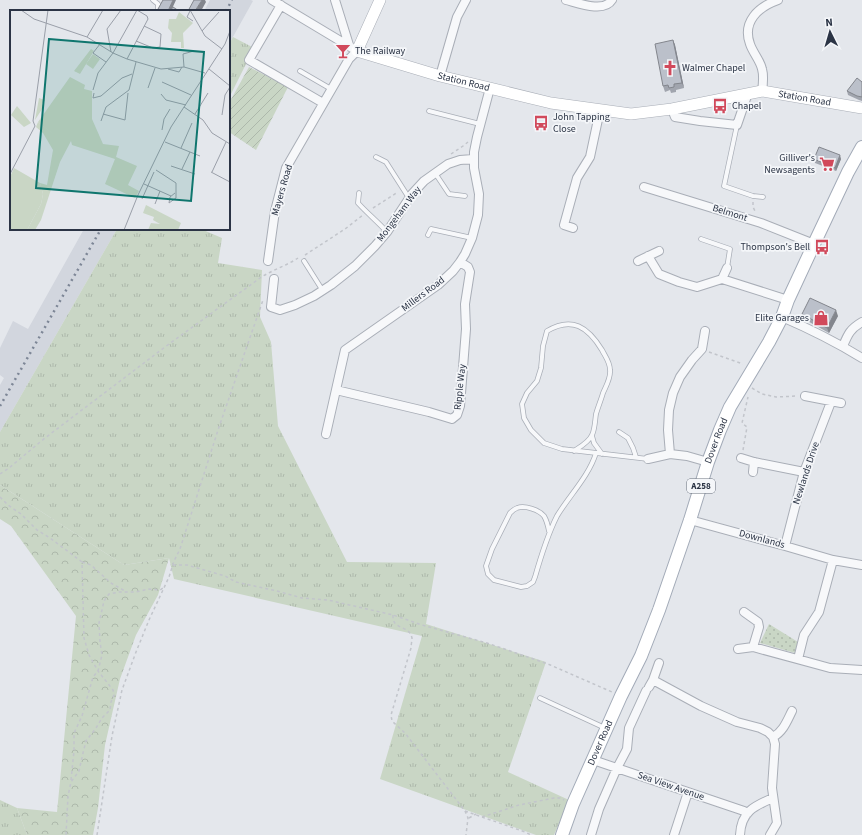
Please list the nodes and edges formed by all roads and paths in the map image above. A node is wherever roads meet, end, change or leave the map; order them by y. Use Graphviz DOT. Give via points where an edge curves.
graph roads {
  1 [pos="153,0"];
  2 [pos="272,0"];
  3 [pos="335,0"];
  4 [pos="380,0"];
  5 [pos="466,0"];
  6 [pos="566,0"];
  7 [pos="612,0"];
  8 [pos="778,0"];
  9 [pos="281,5"];
  10 [pos="158,10"];
  11 [pos="353,48"];
  12 [pos="300,71"];
  13 [pos="440,76"];
  14 [pos="490,88"];
  15 [pos="331,90"];
  16 [pos="762,91"];
  17 [pos="748,94"];
  18 [pos="323,103"];
  19 [pos="862,108"];
  20 [pos="672,109"];
  21 [pos="600,110"];
  22 [pos="429,111"];
  23 [pos="477,123"];
  24 [pos="738,125"];
  25 [pos="862,147"];
  26 [pos="451,154"];
  27 [pos="376,157"];
  28 [pos="473,159"];
  29 [pos="435,173"];
  30 [pos="644,187"];
  31 [pos="403,188"];
  32 [pos="359,193"];
  33 [pos="465,196"];
  34 [pos="753,196"];
  35 [pos="763,197"];
  36 [pos="409,198"];
  37 [pos="366,213"];
  38 [pos="760,223"];
  39 [pos="573,228"];
  40 [pos="387,232"];
  41 [pos="428,235"];
  42 [pos="472,238"];
  43 [pos="701,239"];
  44 [pos="814,244"];
  45 [pos="659,251"];
  46 [pos="304,255"];
  47 [pos="648,256"];
  48 [pos="298,258"];
  49 [pos="268,261"];
  50 [pos="304,261"];
  51 [pos="638,261"];
  52 [pos="460,262"];
  53 [pos="727,268"];
  54 [pos="269,276"];
  55 [pos="722,279"];
  56 [pos="323,291"];
  57 [pos="264,298"];
  58 [pos="788,300"];
  59 [pos="782,317"];
  60 [pos="862,322"];
  61 [pos="705,331"];
  62 [pos="843,346"];
  63 [pos="702,349"];
  64 [pos="862,358"];
  65 [pos="754,368"];
  66 [pos="748,385"];
  67 [pos="336,390"];
  68 [pos="805,396"];
  69 [pos="831,402"];
  70 [pos="841,403"];
  71 [pos="619,432"];
  72 [pos="326,434"];
  73 [pos="592,436"];
  74 [pos="574,451"];
  75 [pos="596,453"];
  76 [pos="602,454"];
  77 [pos="670,454"];
  78 [pos="636,458"];
  79 [pos="741,458"];
  80 [pos="648,459"];
  81 [pos="708,462"];
  82 [pos="754,462"];
  83 [pos="752,472"];
  84 [pos="804,472"];
  85 [pos="0,474"];
  86 [pos="0,497"];
  87 [pos="690,520"];
  88 [pos="549,531"];
  89 [pos="785,546"];
  90 [pos="833,560"];
  91 [pos="82,562"];
  92 [pos="173,565"];
  93 [pos="862,565"];
  94 [pos="164,588"];
  95 [pos="126,592"];
  96 [pos="744,612"];
  97 [pos="393,614"];
  98 [pos="753,647"];
  99 [pos="738,649"];
  100 [pos="798,659"];
  101 [pos="660,663"];
  102 [pos="862,670"];
  103 [pos="98,671"];
  104 [pos="650,686"];
  105 [pos="621,696"];
  106 [pos="540,698"];
  107 [pos="792,711"];
  108 [pos="607,729"];
  109 [pos="773,737"];
  110 [pos="593,760"];
  111 [pos="617,768"];
  112 [pos="71,782"];
  113 [pos="688,792"];
  114 [pos="773,798"];
  115 [pos="573,804"];
  116 [pos="465,811"];
  117 [pos="748,813"];
  118 [pos="476,814"];
  119 [pos="482,817"];
  120 [pos="468,818"];
  121 [pos="66,835"];
  122 [pos="97,835"];
  123 [pos="466,835"];
  124 [pos="531,835"];
  125 [pos="562,835"];
  126 [pos="591,835"];
  127 [pos="674,835"];
  128 [pos="740,835"];
  129 [pos="770,835"];
  1 -- 10 [label="lane" via="158,4"];
  2 -- 9 [label="street, Station Road"];
  3 -- 11 [label="street"];
  4 -- 11 [label="street"];
  5 -- 13 [label="street" via="457,17"];
  6 -- 7 [label="street" via="599,7"];
  8 -- 16 [label="street" via="767,4 750,20 747,35 750,46 760,62"];
  9 -- 11 [label="street, Station Road"];
  9 -- 18 [label="street" via="249,60"];
  11 -- 13 [label="street, Station Road"];
  11 -- 15 [label="street, Mayers Road"];
  12 -- 15 [label="lane"];
  13 -- 14 [label="street, Station Road"];
  14 -- 21 [label="street, Station Road" via="551,103"];
  14 -- 23 [label="street, Millers Road"];
  15 -- 18 [label="street, Mayers Road"];
  16 -- 17 [label="street, Station Road"];
  16 -- 19 [label="street, Station Road"];
  17 -- 20 [label="street, Station Road"];
  17 -- 24 [label="street"];
  18 -- 49 [label="street, Mayers Road" via="286,168 275,211"];
  20 -- 21 [label="street, Station Road" via="631,114"];
  20 -- 24 [label="street" via="675,116"];
  21 -- 39 [label="street" via="590,157 577,178 564,225"];
  22 -- 23 [label="lane"];
  23 -- 26 [label="path" via="467,142"];
  23 -- 28 [label="street, Millers Road"];
  24 -- 34 [label="lane" via="724,186"];
  25 -- 44 [label="main road, Dover Road / A258"];
  27 -- 31 [label="lane" via="386,162"];
  28 -- 29 [label="street, Mongeham Way" via="448,164"];
  28 -- 42 [label="street, Millers Road" via="479,204"];
  29 -- 33 [label="lane" via="449,194"];
  29 -- 36 [label="street, Mongeham Way"];
  30 -- 38 [label="street, Belmont"];
  31 -- 36 [label="lane"];
  31 -- 37 [label="path"];
  32 -- 37 [label="lane" via="358,203"];
  34 -- 35 [label="lane"];
  34 -- 38 [label="path" via="753,206"];
  36 -- 40 [label="street, Mongeham Way"];
  37 -- 40 [label="lane"];
  37 -- 46 [label="path" via="346,229"];
  38 -- 44 [label="street, Belmont"];
  40 -- 56 [label="street, Mongeham Way" via="355,266"];
  41 -- 42 [label="lane" via="431,229"];
  42 -- 52 [label="street, Millers Road"];
  43 -- 53 [label="lane" via="730,249"];
  44 -- 58 [label="main road, Dover Road / A258"];
  45 -- 47 [label="street"];
  47 -- 51 [label="street"];
  47 -- 55 [label="street" via="659,274 697,288"];
  48 -- 54 [label="path" via="275,269"];
  49 -- 54 [label="path"];
  50 -- 56 [label="lane"];
  52 -- 67 [label="street, Millers Road" via="438,285 345,350"];
  52 -- 67 [label="street, Ripple Way" via="468,267 470,272 465,304 466,329 460,406 457,415 452,419"];
  53 -- 55 [label="street"];
  54 -- 56 [label="street, Mongeham Way" via="271,307 280,310"];
  54 -- 85 [label="path" via="159,352"];
  55 -- 58 [label="street"];
  57 -- 92 [label="path"];
  58 -- 59 [label="main road, Dover Road / A258"];
  59 -- 62 [label="street"];
  59 -- 65 [label="main road, Dover Road / A258"];
  60 -- 62 [label="street" via="849,332"];
  61 -- 63 [label="street"];
  62 -- 64 [label="street"];
  63 -- 65 [label="path"];
  63 -- 77 [label="street" via="680,377 673,393 668,430"];
  65 -- 66 [label="main road, Dover Road / A258"];
  66 -- 68 [label="path" via="762,394 776,397"];
  66 -- 79 [label="path" via="742,423 747,427"];
  66 -- 81 [label="main road, Dover Road / A258" via="730,407"];
  67 -- 72 [label="street, Millers Road"];
  68 -- 69 [label="street"];
  69 -- 70 [label="street"];
  69 -- 84 [label="street, Newlands Drive"];
  71 -- 78 [label="lane" via="628,438"];
  73 -- 74 [label="lane"];
  73 -- 74 [label="lane" via="596,414 609,379 608,360 597,341 588,332 568,324 556,326 547,331 537,380 522,404 524,418 531,430 544,443"];
  73 -- 76 [label="lane"];
  74 -- 75 [label="lane"];
  75 -- 76 [label="lane"];
  75 -- 88 [label="lane"];
  76 -- 78 [label="lane"];
  77 -- 80 [label="street"];
  77 -- 81 [label="street"];
  78 -- 80 [label="lane"];
  79 -- 82 [label="street"];
  81 -- 87 [label="main road, Dover Road / A258"];
  82 -- 83 [label="street"];
  82 -- 84 [label="street"];
  84 -- 89 [label="street, Newlands Drive"];
  86 -- 91 [label="path" via="38,530"];
  87 -- 89 [label="street, Downlands"];
  87 -- 105 [label="main road, Dover Road / A258" via="641,656"];
  88 -- 88 [label="lane" via="535,577 527,586 521,587 494,580 488,574 486,566 492,549 514,509 525,507 537,511 545,517"];
  89 -- 90 [label="street, Downlands"];
  90 -- 93 [label="street, Downlands"];
  90 -- 100 [label="street" via="819,612 804,635"];
  91 -- 95 [label="path" via="91,565 111,583"];
  91 -- 103 [label="path" via="84,638 89,655"];
  92 -- 94 [label="path"];
  92 -- 97 [label="path" via="187,565 225,576 236,582 302,598 328,600"];
  94 -- 95 [label="path"];
  94 -- 122 [label="path" via="122,690 112,736"];
  95 -- 103 [label="path" via="109,594 104,601 99,623 102,655"];
  96 -- 98 [label="street" via="758,622"];
  97 -- 105 [label="path" via="548,664"];
  97 -- 116 [label="path" via="394,623 406,629 412,639 392,721 405,733"];
  98 -- 99 [label="street"];
  98 -- 100 [label="street"];
  100 -- 102 [label="street" via="830,668"];
  101 -- 104 [label="street"];
  103 -- 112 [label="path" via="92,677 82,716 74,733"];
  103 -- 112 [label="path" via="114,695 110,710 86,741 79,771"];
  104 -- 109 [label="street" via="737,722 760,728"];
  104 -- 111 [label="street" via="629,728 626,750"];
  105 -- 108 [label="main road, Dover Road / A258"];
  106 -- 108 [label="lane"];
  107 -- 109 [label="street" via="786,725"];
  108 -- 110 [label="main road, Dover Road / A258"];
  109 -- 114 [label="street"];
  110 -- 111 [label="street, Sea View Avenue"];
  110 -- 115 [label="main road, Dover Road / A258"];
  111 -- 113 [label="street, Sea View Avenue"];
  111 -- 126 [label="street"];
  112 -- 121 [label="path"];
  113 -- 117 [label="street, Sea View Avenue"];
  113 -- 127 [label="street"];
  114 -- 117 [label="street"];
  114 -- 129 [label="street" via="778,823"];
  115 -- 119 [label="path" via="554,798 519,805"];
  115 -- 125 [label="main road, Dover Road / A258"];
  116 -- 118 [label="path"];
  116 -- 120 [label="path"];
  117 -- 128 [label="street" via="743,819"];
  118 -- 119 [label="path"];
  118 -- 120 [label="path"];
  119 -- 124 [label="path"];
  120 -- 123 [label="path"];
}
